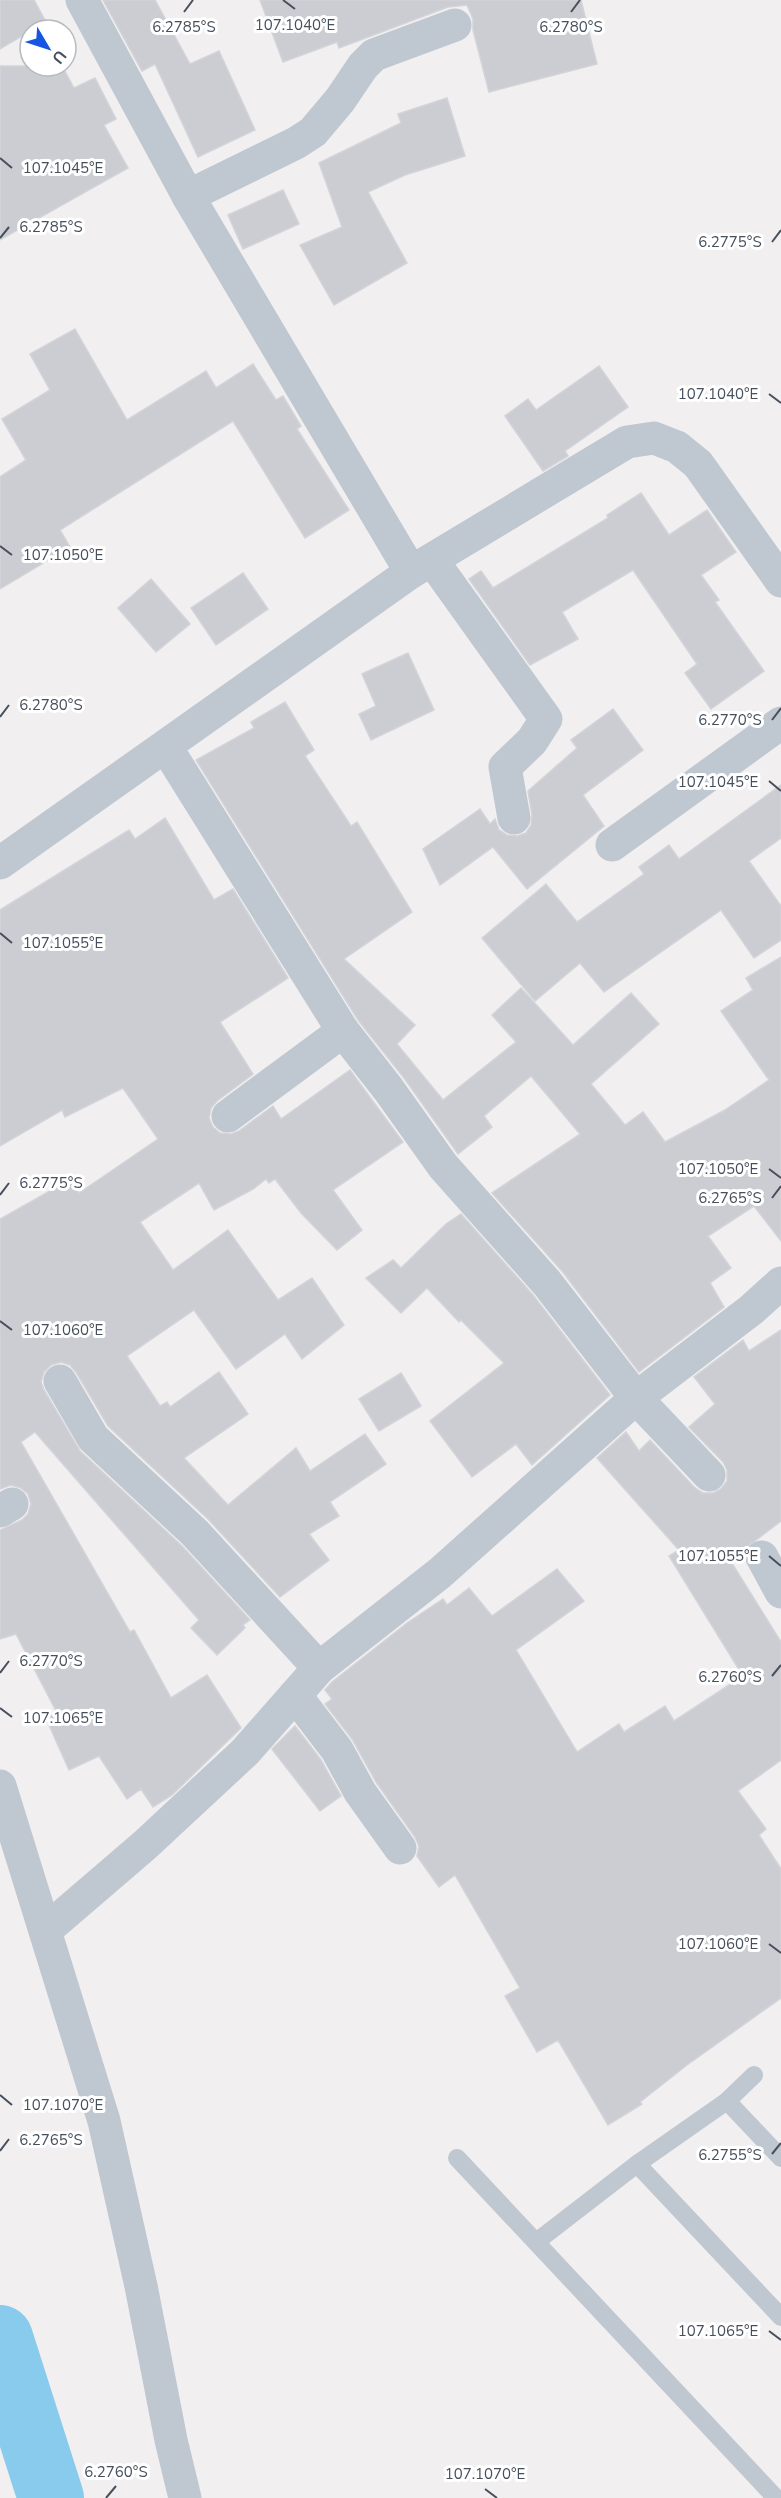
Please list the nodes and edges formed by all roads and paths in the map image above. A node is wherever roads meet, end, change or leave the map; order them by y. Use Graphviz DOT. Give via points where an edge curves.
graph roads {
  1 [pos="82,0"];
  2 [pos="455,25"];
  3 [pos="188,196"];
  4 [pos="422,566"];
  5 [pos="781,581"];
  6 [pos="781,723"];
  7 [pos="166,747"];
  8 [pos="514,818"];
  9 [pos="612,845"];
  10 [pos="0,862"];
  11 [pos="343,1031"];
  12 [pos="228,1116"];
  13 [pos="781,1283"];
  14 [pos="60,1381"];
  15 [pos="636,1398"];
  16 [pos="709,1474"];
  17 [pos="762,1557"];
  18 [pos="781,1592"];
  19 [pos="319,1668"];
  20 [pos="295,1695"];
  21 [pos="0,1786"];
  22 [pos="400,1848"];
  23 [pos="46,1930"];
  24 [pos="754,2075"];
  25 [pos="727,2101"];
  26 [pos="457,2158"];
  27 [pos="781,2158"];
  28 [pos="637,2164"];
  29 [pos="536,2242"];
  30 [pos="781,2317"];
  31 [pos="184,2498"];
  32 [pos="776,2498"];
  1 -- 3 [label="street"];
  2 -- 3 [label="street" via="374,55 313,132"];
  3 -- 4 [label="street"];
  4 -- 5 [label="street" via="627,442 654,438 677,447 698,464"];
  4 -- 7 [label="street"];
  4 -- 8 [label="street" via="546,719 532,741 506,768"];
  6 -- 9 [label="street"];
  7 -- 10 [label="street"];
  7 -- 11 [label="street"];
  11 -- 12 [label="street"];
  11 -- 15 [label="street" via="443,1166 547,1283"];
  13 -- 15 [label="street" via="752,1310"];
  14 -- 19 [label="street" via="93,1438 195,1533"];
  15 -- 16 [label="street"];
  15 -- 19 [label="street" via="440,1573"];
  17 -- 18 [label="street"];
  19 -- 20 [label="street"];
  20 -- 22 [label="street" via="338,1750 360,1792"];
  20 -- 23 [label="street" via="245,1752"];
  21 -- 23 [label="street"];
  23 -- 31 [label="street" via="104,2121"];
  24 -- 25 [label="lane"];
  25 -- 27 [label="lane"];
  25 -- 28 [label="lane"];
  26 -- 29 [label="lane"];
  28 -- 29 [label="lane"];
  28 -- 30 [label="lane"];
  29 -- 32 [label="lane"];
}
